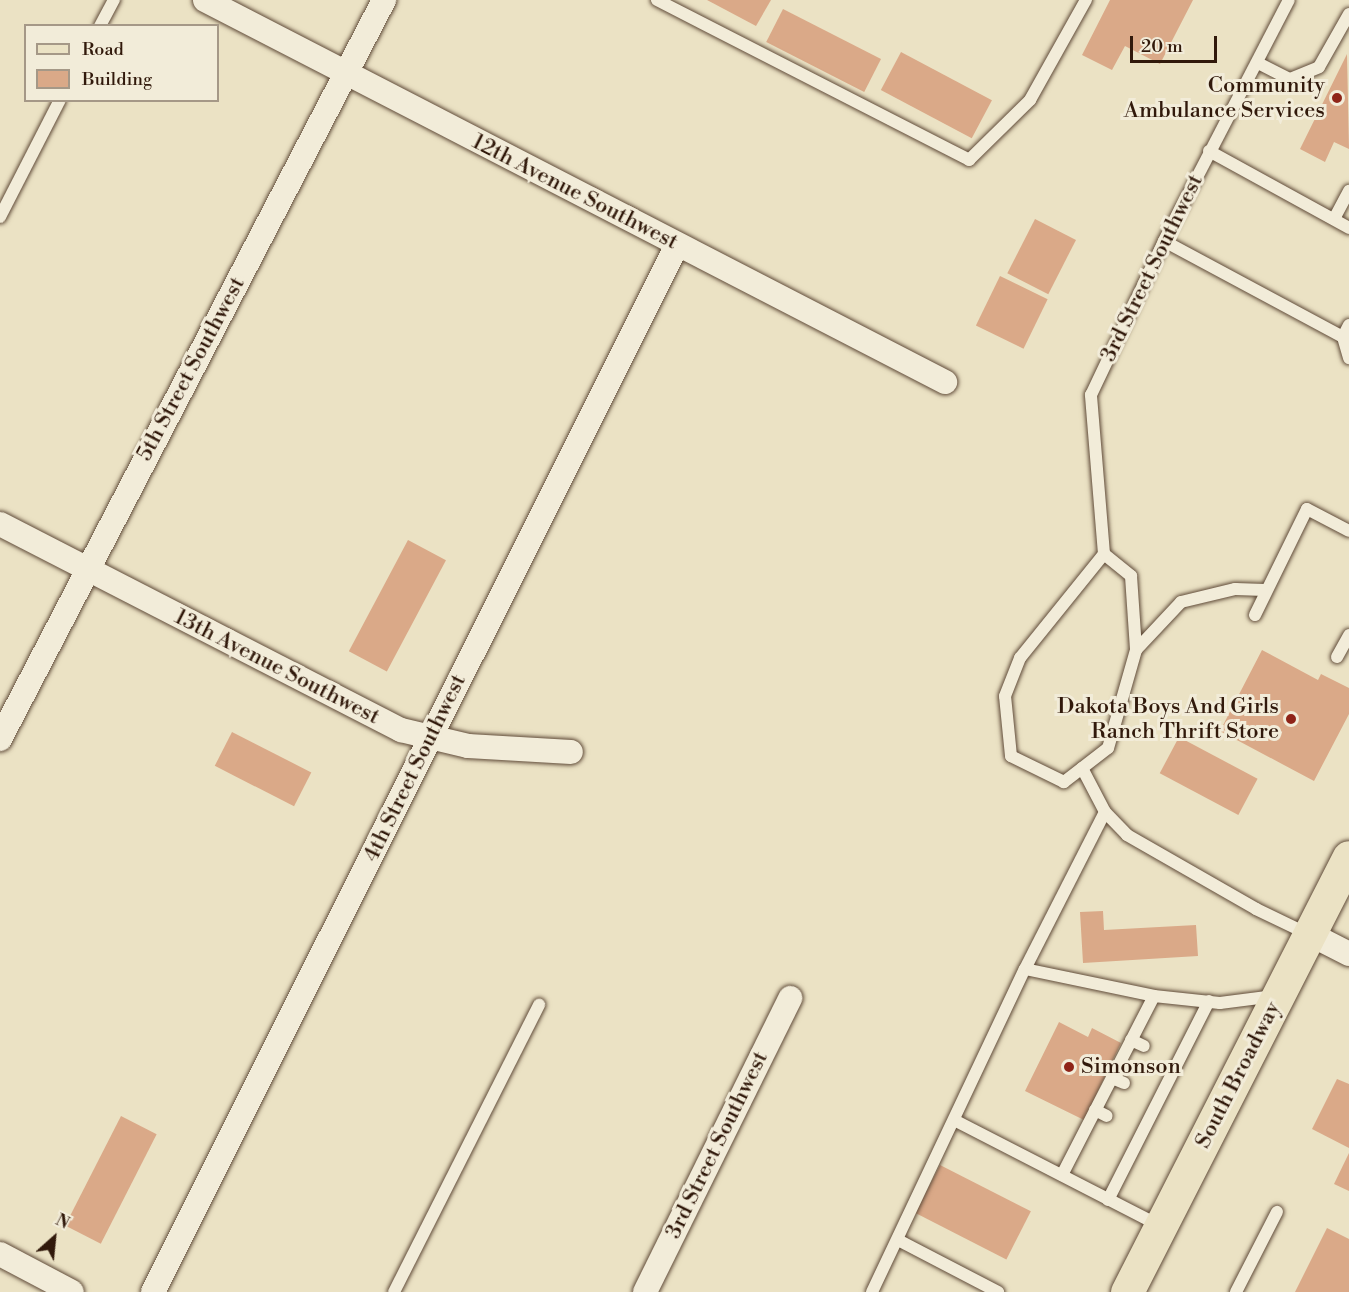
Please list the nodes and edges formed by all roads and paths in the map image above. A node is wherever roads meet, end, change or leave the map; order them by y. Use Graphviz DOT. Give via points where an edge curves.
graph roads {
  1 [pos="114,0"];
  2 [pos="205,0"];
  3 [pos="384,0"];
  4 [pos="657,0"];
  5 [pos="1086,0"];
  6 [pos="1289,0"];
  7 [pos="1347,22"];
  8 [pos="101,24"];
  9 [pos="1258,63"];
  10 [pos="346,74"];
  11 [pos="59,102"];
  12 [pos="1209,151"];
  13 [pos="1349,191"];
  14 [pos="0,217"];
  15 [pos="1334,219"];
  16 [pos="1349,228"];
  17 [pos="1164,241"];
  18 [pos="677,245"];
  19 [pos="1349,325"];
  20 [pos="1343,337"];
  21 [pos="1349,358"];
  22 [pos="945,382"];
  23 [pos="0,524"];
  24 [pos="1349,531"];
  25 [pos="1104,554"];
  26 [pos="86,569"];
  27 [pos="1265,590"];
  28 [pos="1255,615"];
  29 [pos="1349,635"];
  30 [pos="1136,650"];
  31 [pos="1337,657"];
  32 [pos="431,737"];
  33 [pos="0,739"];
  34 [pos="571,752"];
  35 [pos="1083,768"];
  36 [pos="1105,812"];
  37 [pos="1349,857"];
  38 [pos="1310,934"];
  39 [pos="1349,954"];
  40 [pos="1025,969"];
  41 [pos="1154,996"];
  42 [pos="1278,996"];
  43 [pos="790,998"];
  44 [pos="1209,1001"];
  45 [pos="539,1005"];
  46 [pos="1131,1040"];
  47 [pos="1144,1047"];
  48 [pos="1112,1078"];
  49 [pos="1124,1083"];
  50 [pos="1095,1110"];
  51 [pos="1107,1116"];
  52 [pos="954,1120"];
  53 [pos="1062,1176"];
  54 [pos="1108,1200"];
  55 [pos="1277,1212"];
  56 [pos="1161,1227"];
  57 [pos="897,1240"];
  58 [pos="0,1254"];
  59 [pos="72,1292"];
  60 [pos="153,1292"];
  61 [pos="394,1292"];
  62 [pos="645,1292"];
  63 [pos="872,1292"];
  64 [pos="999,1292"];
  65 [pos="1127,1292"];
  66 [pos="1236,1292"];
  1 -- 8 [label="lane"];
  2 -- 10 [label="street, 12th Avenue Southwest"];
  3 -- 10 [label="street, 5th Street Southwest"];
  4 -- 5 [label="lane" via="969,160 1030,100"];
  6 -- 9 [label="lane, 3rd Street Southwest"];
  7 -- 9 [label="lane" via="1319,67 1290,79"];
  9 -- 12 [label="lane, 3rd Street Southwest"];
  10 -- 18 [label="street, 12th Avenue Southwest"];
  10 -- 26 [label="street, 5th Street Southwest"];
  11 -- 14 [label="lane"];
  12 -- 15 [label="lane"];
  12 -- 17 [label="lane, 3rd Street Southwest"];
  13 -- 15 [label="lane"];
  15 -- 16 [label="lane"];
  17 -- 20 [label="lane"];
  17 -- 25 [label="lane, 3rd Street Southwest" via="1090,395"];
  18 -- 22 [label="street, 12th Avenue Southwest"];
  18 -- 32 [label="street, 4th Street Southwest"];
  19 -- 20 [label="lane"];
  20 -- 21 [label="lane"];
  23 -- 26 [label="street, 13th Avenue Southwest"];
  24 -- 27 [label="lane" via="1306,509"];
  25 -- 30 [label="lane" via="1131,576"];
  25 -- 35 [label="lane" via="1020,658 1005,696 1011,756 1064,782"];
  26 -- 32 [label="street, 13th Avenue Southwest" via="401,729"];
  26 -- 33 [label="street, 5th Street Southwest"];
  27 -- 28 [label="lane"];
  27 -- 30 [label="lane" via="1235,589 1181,602"];
  29 -- 31 [label="lane"];
  30 -- 35 [label="lane" via="1108,748"];
  32 -- 34 [label="street, 13th Avenue Southwest" via="468,746"];
  32 -- 60 [label="street, 4th Street Southwest"];
  35 -- 36 [label="lane"];
  36 -- 38 [label="lane" via="1127,835 1256,909"];
  36 -- 40 [label="lane"];
  37 -- 38 [label="main road, South Broadway"];
  38 -- 39 [label="street"];
  38 -- 42 [label="main road, South Broadway"];
  40 -- 41 [label="lane"];
  40 -- 52 [label="lane"];
  41 -- 44 [label="lane"];
  41 -- 46 [label="lane"];
  42 -- 44 [label="lane"];
  42 -- 56 [label="main road, South Broadway"];
  43 -- 62 [label="street, 3rd Street Southwest"];
  44 -- 54 [label="lane"];
  45 -- 61 [label="lane"];
  46 -- 47 [label="lane"];
  46 -- 48 [label="lane"];
  48 -- 49 [label="lane"];
  48 -- 50 [label="lane"];
  50 -- 51 [label="lane"];
  50 -- 53 [label="lane"];
  52 -- 53 [label="lane"];
  52 -- 57 [label="lane"];
  53 -- 54 [label="lane"];
  54 -- 56 [label="lane"];
  55 -- 66 [label="lane"];
  56 -- 65 [label="main road, South Broadway"];
  57 -- 63 [label="lane"];
  57 -- 64 [label="lane"];
  58 -- 59 [label="street"];
}
